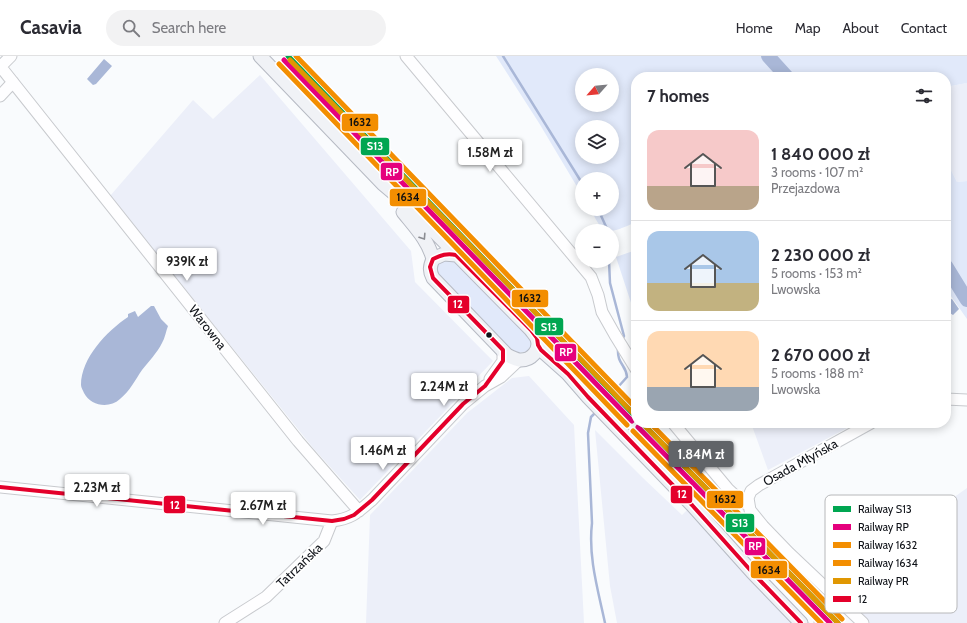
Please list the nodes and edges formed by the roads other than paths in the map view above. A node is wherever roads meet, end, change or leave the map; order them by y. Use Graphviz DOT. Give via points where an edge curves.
graph roads {
  1 [pos="11,56"];
  2 [pos="260,56"];
  3 [pos="406,56"];
  4 [pos="0,66"];
  5 [pos="13,82"];
  6 [pos="0,96"];
  7 [pos="383,184"];
  8 [pos="456,255"];
  9 [pos="433,259"];
  10 [pos="538,345"];
  11 [pos="503,350"];
  12 [pos="525,358"];
  13 [pos="631,361"];
  14 [pos="484,386"];
  15 [pos="585,394"];
  16 [pos="951,399"];
  17 [pos="967,400"];
  18 [pos="677,428"];
  19 [pos="862,428"];
  20 [pos="0,487"];
  21 [pos="748,505"];
  22 [pos="359,511"];
  23 [pos="332,522"];
  24 [pos="714,529"];
  25 [pos="825,586"];
  26 [pos="830,613"];
  27 [pos="853,613"];
  28 [pos="225,623"];
  29 [pos="801,623"];
  30 [pos="810,623"];
  31 [pos="820,623"];
  32 [pos="863,623"];
  1 -- 4 [label="street"];
  2 -- 7 [label="main road"];
  3 -- 13 [label="street" via="591,277 602,312"];
  4 -- 5 [label="street, Warowna"];
  5 -- 6 [label="street"];
  5 -- 22 [label="street, Warowna" via="298,441"];
  7 -- 8 [label="main road" via="409,206"];
  7 -- 9 [label="main road, one-way" via="422,234"];
  8 -- 9 [label="main road" via="444,254"];
  8 -- 10 [label="main road" via="532,330"];
  9 -- 11 [label="main road" via="430,267 433,278"];
  10 -- 12 [label="main road" via="537,350"];
  10 -- 15 [label="main road"];
  11 -- 12 [label="main road" via="507,355"];
  11 -- 14 [label="street" via="504,356 500,366"];
  12 -- 14 [label="street" via="501,377"];
  12 -- 15 [label="main road" via="540,360"];
  14 -- 22 [label="street" via="463,404"];
  15 -- 24 [label="main road"];
  16 -- 17 [label="street"];
  18 -- 21 [label="street" via="728,489"];
  19 -- 21 [label="street, Osada Młyńska" via="759,485 751,491"];
  20 -- 23 [label="street"];
  21 -- 25 [label="street" via="763,526"];
  22 -- 23 [label="street" via="345,519"];
  23 -- 28 [label="street, Tatrzańska" via="324,541 266,597"];
  24 -- 29 [label="main road"];
  24 -- 30 [label="main road" via="755,566"];
  26 -- 31 [label="street"];
  27 -- 32 [label="street"];
}
